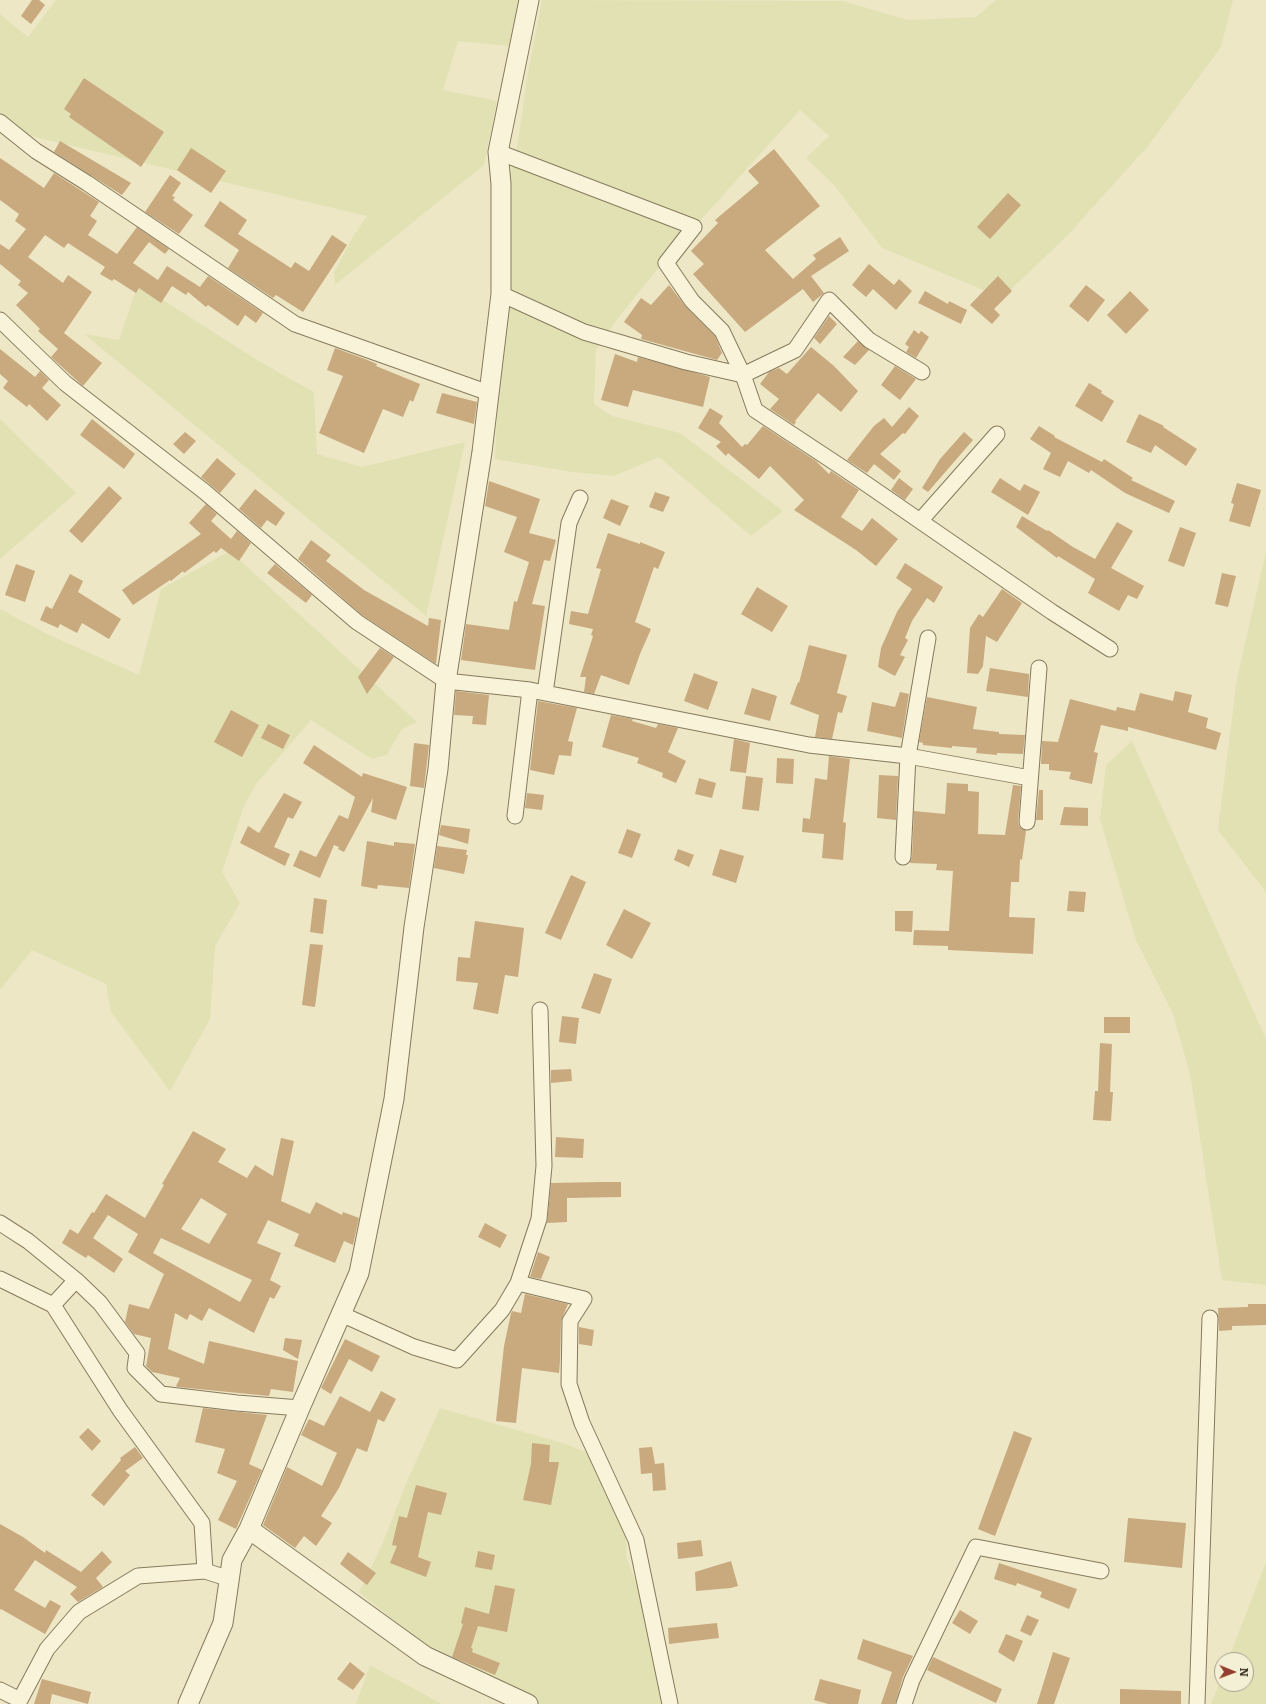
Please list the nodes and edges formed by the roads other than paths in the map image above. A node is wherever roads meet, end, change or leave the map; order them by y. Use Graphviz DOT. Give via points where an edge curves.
graph roads {
  1 [pos="529,0"];
  2 [pos="0,122"];
  3 [pos="498,152"];
  4 [pos="501,294"];
  5 [pos="0,320"];
  6 [pos="922,372"];
  7 [pos="743,375"];
  8 [pos="489,393"];
  9 [pos="997,434"];
  10 [pos="580,498"];
  11 [pos="920,521"];
  12 [pos="928,638"];
  13 [pos="1110,649"];
  14 [pos="1040,668"];
  15 [pos="446,681"];
  16 [pos="530,690"];
  17 [pos="545,693"];
  18 [pos="908,756"];
  19 [pos="1030,778"];
  20 [pos="515,816"];
  21 [pos="1027,822"];
  22 [pos="903,857"];
  23 [pos="540,1010"];
  24 [pos="0,1223"];
  25 [pos="0,1279"];
  26 [pos="76,1280"];
  27 [pos="518,1283"];
  28 [pos="53,1306"];
  29 [pos="341,1314"];
  30 [pos="1210,1318"];
  31 [pos="300,1408"];
  32 [pos="249,1529"];
  33 [pos="205,1571"];
  34 [pos="1101,1571"];
  35 [pos="230,1579"];
  36 [pos="0,1690"];
  37 [pos="188,1704"];
  38 [pos="528,1704"];
  39 [pos="670,1704"];
  40 [pos="904,1704"];
  41 [pos="1197,1704"];
  1 -- 3 [label="street"];
  2 -- 8 [label="street" via="36,151 295,324"];
  3 -- 4 [label="street" via="501,184"];
  3 -- 7 [label="street" via="694,228 666,262 692,301 722,331"];
  4 -- 7 [label="street" via="584,332 686,362"];
  4 -- 8 [label="street"];
  5 -- 15 [label="street" via="65,383 205,492 357,622"];
  6 -- 7 [label="street" via="869,340 829,300 795,350"];
  7 -- 11 [label="street" via="755,410"];
  8 -- 15 [label="street"];
  9 -- 11 [label="street"];
  10 -- 17 [label="street" via="570,523"];
  11 -- 13 [label="street"];
  12 -- 18 [label="street"];
  14 -- 19 [label="street"];
  15 -- 16 [label="street"];
  15 -- 29 [label="street" via="438,769 414,927 394,1099 359,1273"];
  16 -- 17 [label="street"];
  16 -- 20 [label="street"];
  17 -- 18 [label="street" via="809,745"];
  18 -- 19 [label="street"];
  18 -- 22 [label="street"];
  19 -- 21 [label="street"];
  23 -- 27 [label="street" via="544,1174 540,1219"];
  24 -- 26 [label="street" via="28,1241"];
  25 -- 28 [label="street"];
  26 -- 28 [label="street"];
  26 -- 31 [label="street" via="100,1303 137,1353 135,1368 161,1394"];
  27 -- 29 [label="street" via="502,1310 457,1360 414,1347"];
  27 -- 39 [label="street" via="584,1299 570,1321 569,1384 582,1423 636,1540"];
  28 -- 33 [label="street" via="120,1410 202,1523"];
  29 -- 31 [label="street"];
  30 -- 41 [label="street"];
  31 -- 32 [label="street"];
  32 -- 35 [label="street" via="232,1560"];
  32 -- 38 [label="street" via="425,1656"];
  33 -- 35 [label="street"];
  33 -- 36 [label="street" via="138,1576 79,1612 48,1649 20,1700"];
  34 -- 40 [label="street" via="976,1547 912,1680"];
  35 -- 37 [label="street" via="223,1624"];
}
